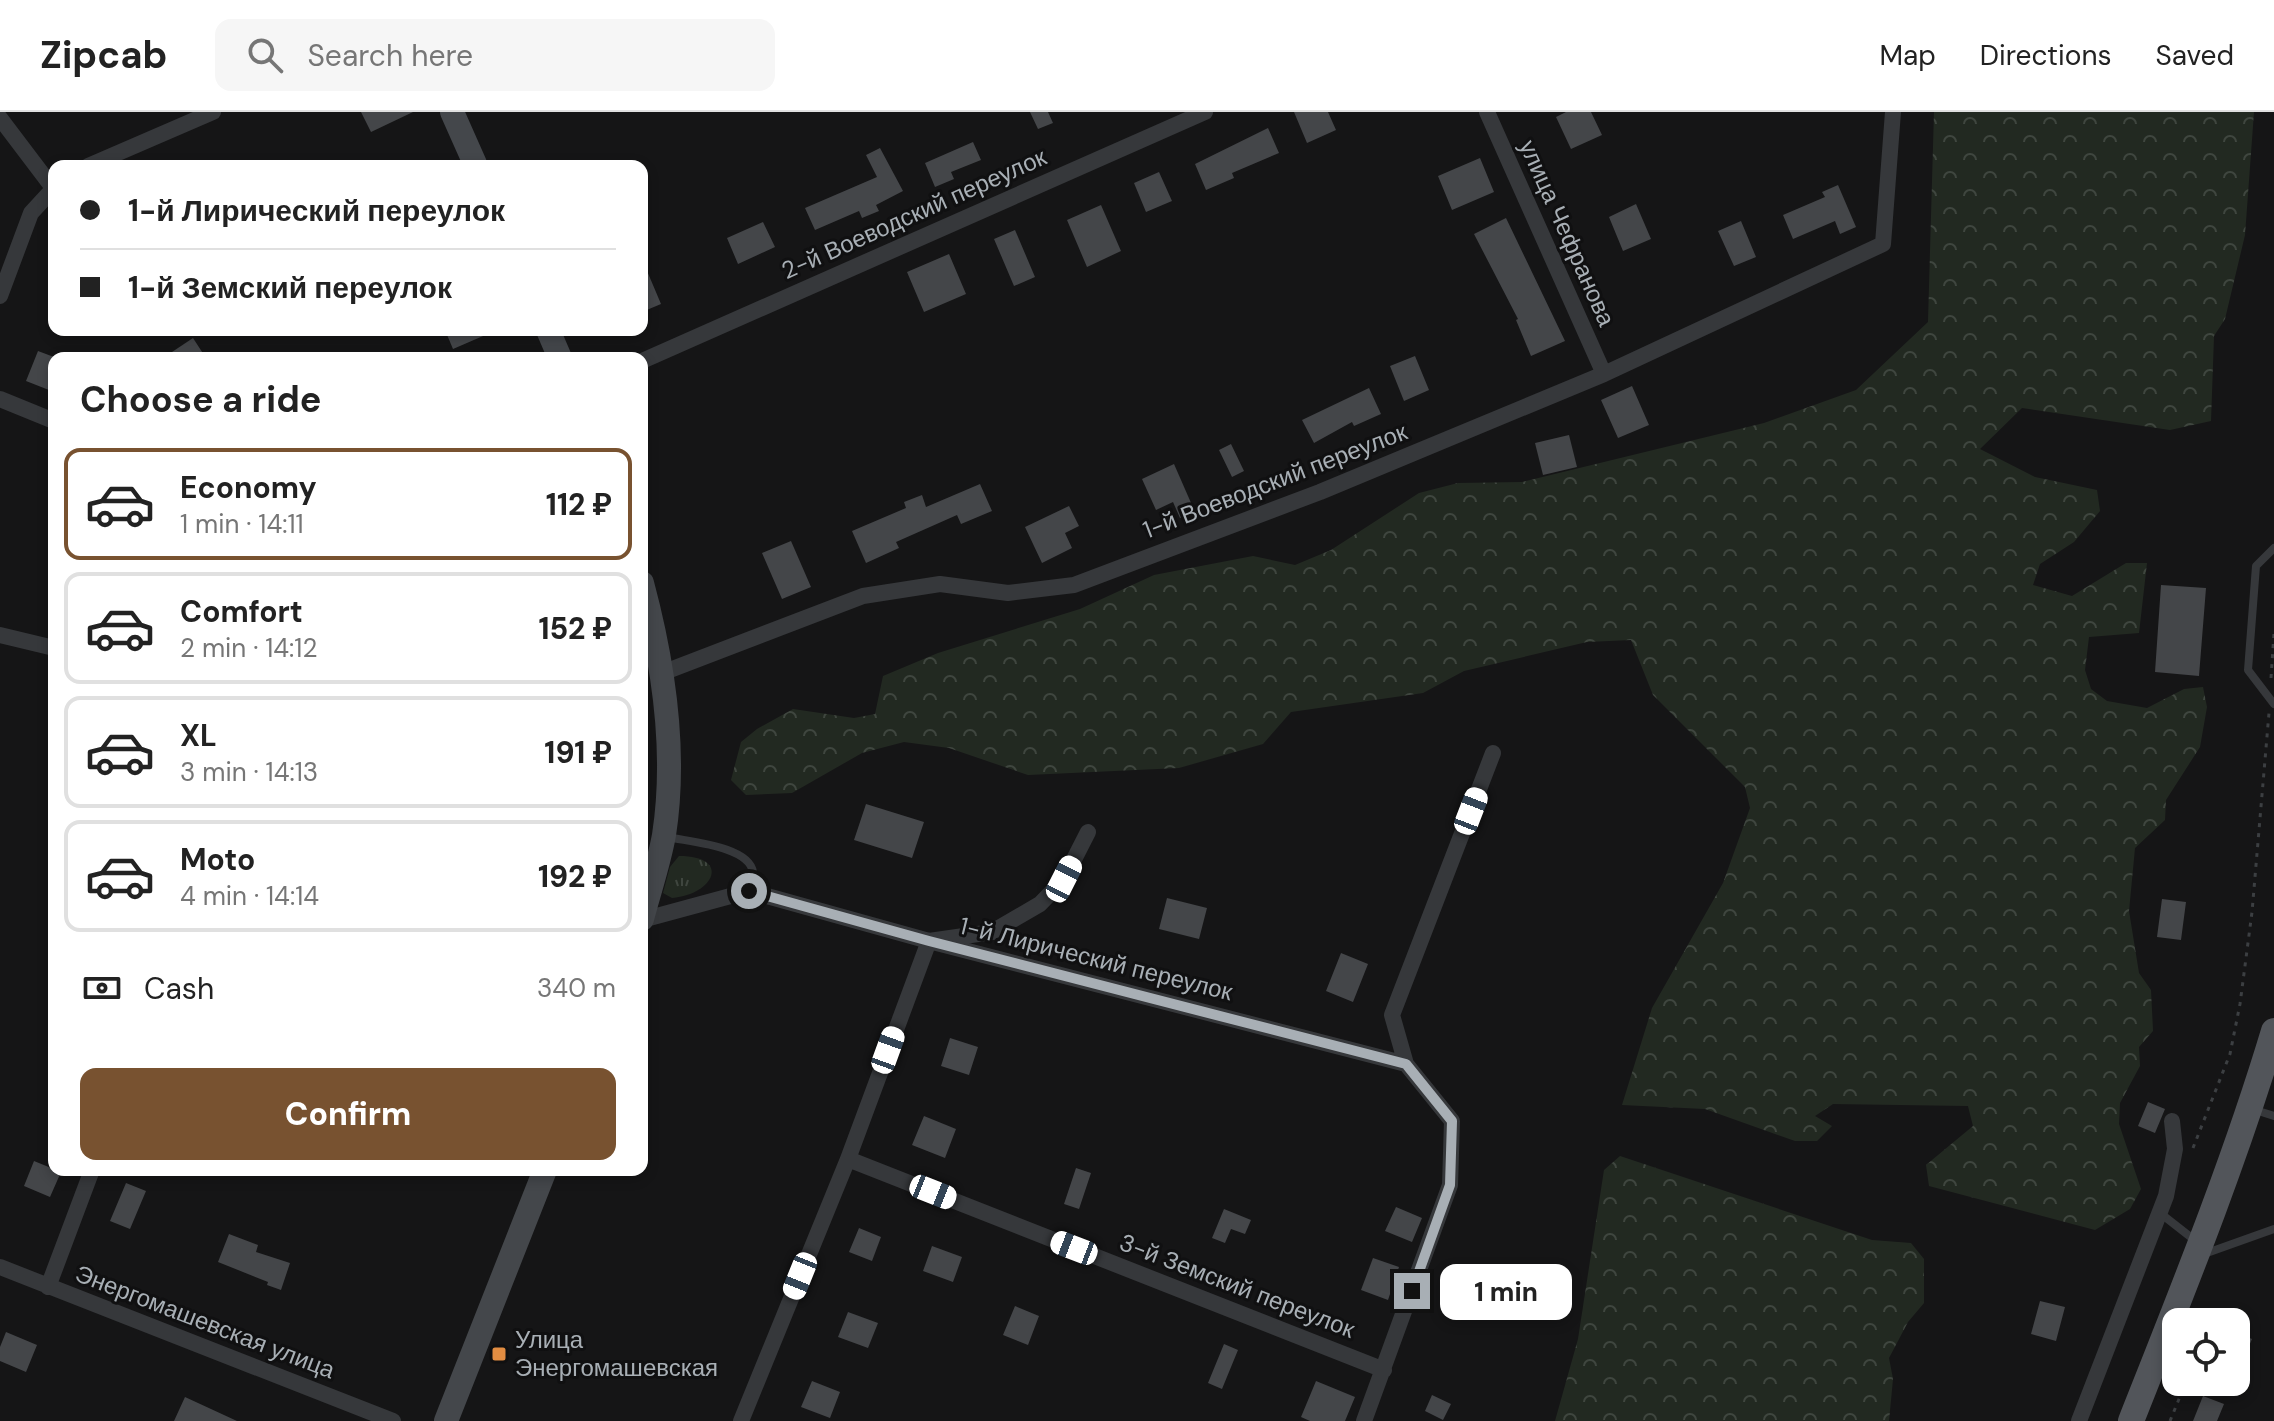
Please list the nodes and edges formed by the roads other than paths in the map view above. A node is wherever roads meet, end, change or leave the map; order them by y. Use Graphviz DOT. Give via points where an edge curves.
graph roads {
  1 [pos="213,112"];
  2 [pos="452,112"];
  3 [pos="1205,112"];
  4 [pos="1487,112"];
  5 [pos="1893,112"];
  6 [pos="0,118"];
  7 [pos="102,160"];
  8 [pos="473,160"];
  9 [pos="48,180"];
  10 [pos="48,195"];
  11 [pos="0,296"];
  12 [pos="648,358"];
  13 [pos="1604,374"];
  14 [pos="0,399"];
  15 [pos="48,419"];
  16 [pos="2274,548"];
  17 [pos="648,610"];
  18 [pos="0,635"];
  19 [pos="48,647"];
  20 [pos="662,673"];
  21 [pos="2272,701"];
  22 [pos="1493,753"];
  23 [pos="1088,832"];
  24 [pos="664,836"];
  25 [pos="749,891"];
  26 [pos="648,897"];
  27 [pos="648,918"];
  28 [pos="929,941"];
  29 [pos="2274,1031"];
  30 [pos="1406,1064"];
  31 [pos="2262,1112"];
  32 [pos="2172,1121"];
  33 [pos="848,1159"];
  34 [pos="90,1176"];
  35 [pos="543,1176"];
  36 [pos="2160,1213"];
  37 [pos="2274,1229"];
  38 [pos="2198,1251"];
  39 [pos="0,1267"];
  40 [pos="48,1287"];
  41 [pos="2178,1308"];
  42 [pos="2162,1349"];
  43 [pos="1384,1370"];
  44 [pos="393,1421"];
  45 [pos="446,1421"];
  46 [pos="741,1421"];
  47 [pos="1364,1421"];
  48 [pos="2079,1421"];
  49 [pos="2131,1421"];
  1 -- 7 [label="street"];
  2 -- 8 [label="street"];
  3 -- 12 [label="street, 2-й Воеводский переулок"];
  4 -- 13 [label="street, улица Чефранова"];
  5 -- 13 [label="street, 1-й Воеводский переулок" via="1883,244"];
  6 -- 9 [label="street"];
  10 -- 11 [label="street" via="31,213"];
  13 -- 20 [label="street, 1-й Воеводский переулок" via="1320,492 1074,585 1008,593 940,584 863,596"];
  14 -- 15 [label="street"];
  16 -- 21 [label="lane" via="2256,566 2248,670"];
  17 -- 20 [label="street"];
  18 -- 19 [label="street"];
  20 -- 24 [label="street" via="670,745"];
  22 -- 30 [label="street" via="1392,1015"];
  23 -- 28 [label="street" via="1064,879 1040,904 992,932"];
  24 -- 25 [label="lane" via="737,852 754,874"];
  24 -- 26 [label="street"];
  25 -- 27 [label="street"];
  25 -- 28 [label="street, 1-й Лирический переулок"];
  28 -- 30 [label="street, 1-й Лирический переулок"];
  28 -- 33 [label="street"];
  29 -- 31 [label="main road"];
  30 -- 43 [label="street" via="1452,1121 1450,1185"];
  31 -- 38 [label="main road"];
  32 -- 36 [label="street" via="2175,1149"];
  33 -- 43 [label="street, 3-й Земский переулок"];
  33 -- 46 [label="street"];
  34 -- 40 [label="street"];
  35 -- 45 [label="street"];
  36 -- 38 [label="lane"];
  36 -- 48 [label="street"];
  37 -- 38 [label="lane"];
  38 -- 41 [label="main road"];
  39 -- 40 [label="street, Энергомашевская улица"];
  40 -- 44 [label="street, Энергомашевская улица"];
  42 -- 49 [label="main road"];
  43 -- 47 [label="street"];
}
